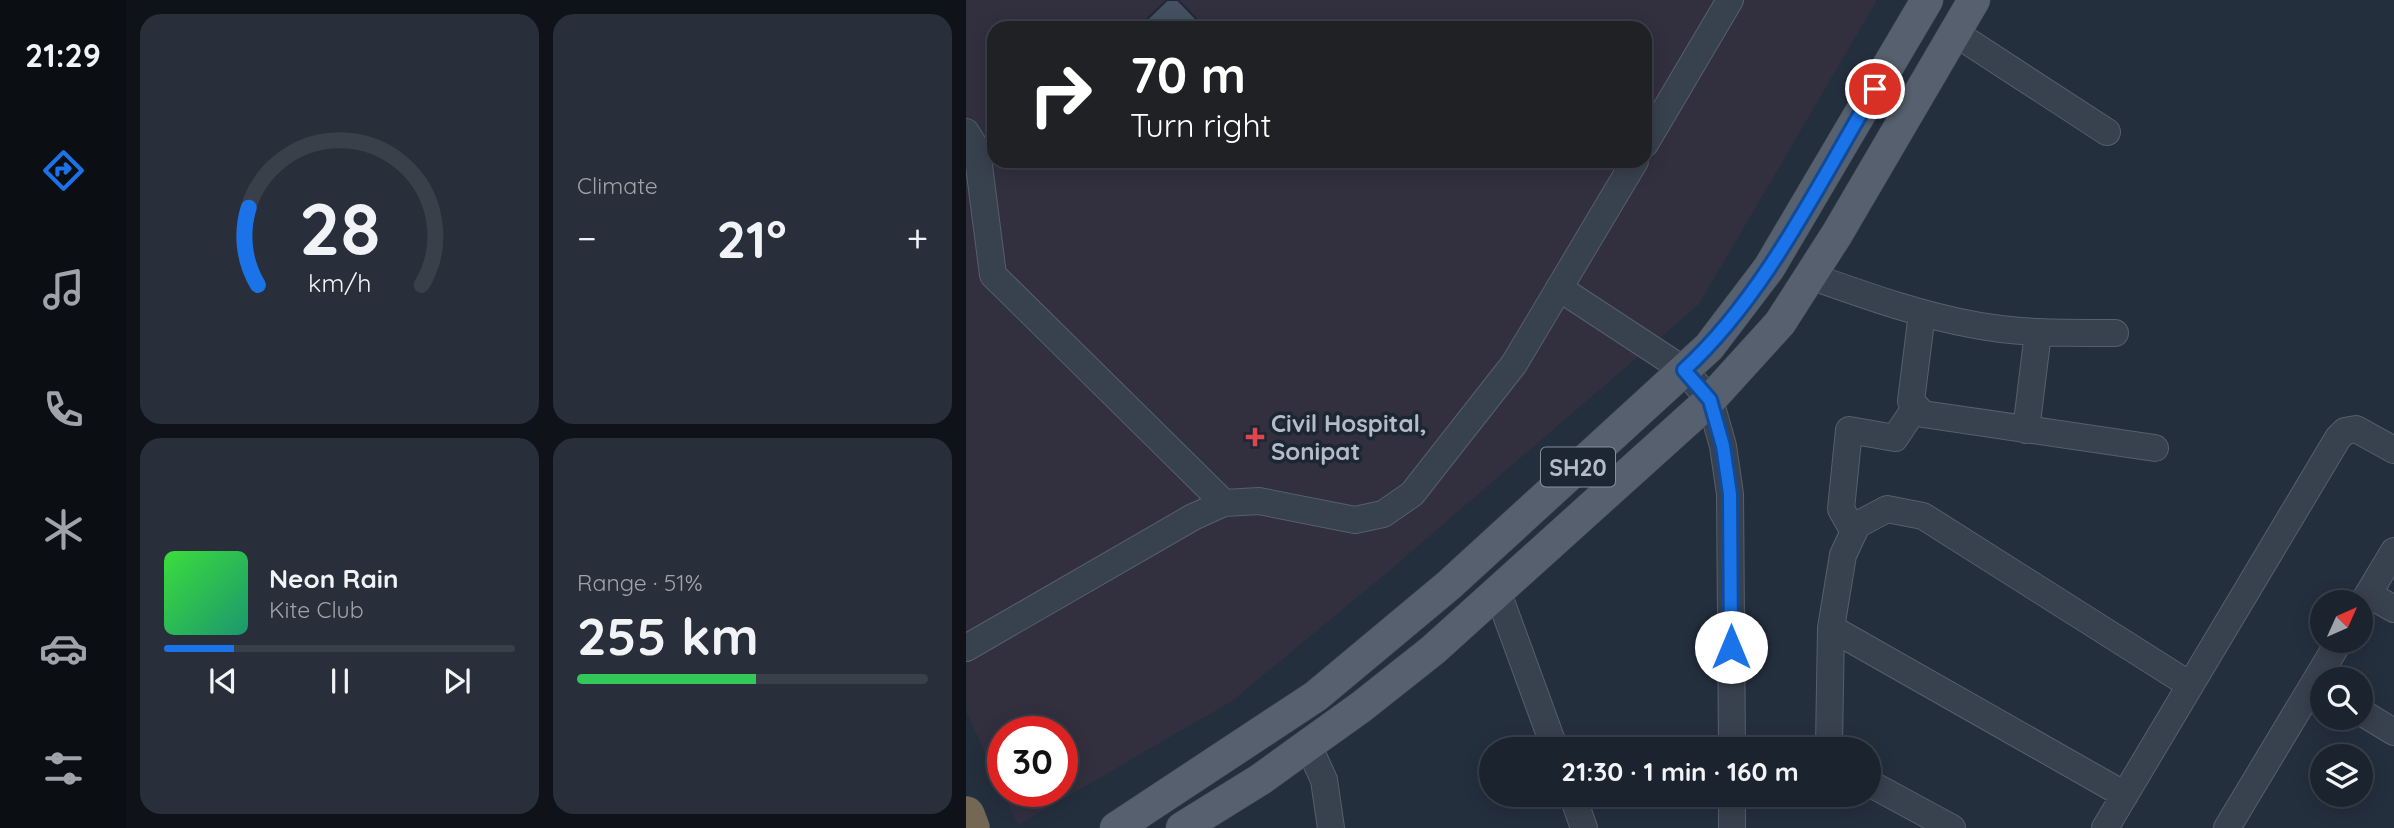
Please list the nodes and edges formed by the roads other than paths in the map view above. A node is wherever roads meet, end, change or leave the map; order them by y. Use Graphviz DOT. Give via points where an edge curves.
graph roads {
  1 [pos="1730,0"];
  2 [pos="1927,0"];
  3 [pos="1974,0"];
  4 [pos="1955,33"];
  5 [pos="966,132"];
  6 [pos="1652,132"];
  7 [pos="2107,132"];
  8 [pos="1631,168"];
  9 [pos="1810,276"];
  10 [pos="1559,288"];
  11 [pos="1922,313"];
  12 [pos="2038,332"];
  13 [pos="2115,333"];
  14 [pos="1684,370"];
  15 [pos="1710,400"];
  16 [pos="1915,408"];
  17 [pos="2026,430"];
  18 [pos="2155,448"];
  19 [pos="2394,450"];
  20 [pos="1224,503"];
  21 [pos="1854,532"];
  22 [pos="2394,551"];
  23 [pos="2370,590"];
  24 [pos="1498,593"];
  25 [pos="2373,603"];
  26 [pos="2394,610"];
  27 [pos="1831,628"];
  28 [pos="966,648"];
  29 [pos="2190,685"];
  30 [pos="2310,699"];
  31 [pos="2373,719"];
  32 [pos="2394,732"];
  33 [pos="1551,737"];
  34 [pos="1732,737"];
  35 [pos="1829,737"];
  36 [pos="1308,745"];
  37 [pos="1881,790"];
  38 [pos="2124,795"];
  39 [pos="1577,807"];
  40 [pos="1732,807"];
  41 [pos="966,815"];
  42 [pos="971,828"];
  43 [pos="1116,828"];
  44 [pos="1182,828"];
  45 [pos="1331,828"];
  46 [pos="1584,828"];
  47 [pos="1732,828"];
  48 [pos="1952,828"];
  49 [pos="2105,828"];
  50 [pos="2227,828"];
  1 -- 6 [label="street"];
  2 -- 14 [label="main road, SH20" via="1769,268 1709,347"];
  3 -- 4 [label="main road, SH20"];
  4 -- 7 [label="street"];
  4 -- 9 [label="main road, SH20"];
  5 -- 20 [label="street" via="977,150 993,275"];
  8 -- 10 [label="street"];
  9 -- 11 [label="street"];
  9 -- 15 [label="main road, SH20" via="1780,323"];
  10 -- 14 [label="street"];
  10 -- 20 [label="street" via="1514,364 1412,494 1384,514 1356,520 1259,501"];
  11 -- 12 [label="street" via="1976,326"];
  11 -- 16 [label="street" via="1911,401"];
  12 -- 13 [label="street"];
  12 -- 17 [label="street"];
  14 -- 15 [label="street"];
  14 -- 43 [label="main road, SH20" via="1449,585 1316,696"];
  15 -- 24 [label="main road, SH20"];
  15 -- 34 [label="street" via="1730,494"];
  16 -- 17 [label="street" via="1923,414"];
  16 -- 21 [label="street" via="1895,438 1849,430 1840,509"];
  17 -- 18 [label="street"];
  19 -- 29 [label="street" via="2357,429 2338,438"];
  20 -- 28 [label="street"];
  21 -- 27 [label="street" via="1843,555"];
  21 -- 29 [label="street" via="1857,525 1887,509 1923,516"];
  22 -- 23 [label="street"];
  24 -- 33 [label="street"];
  24 -- 36 [label="main road, SH20"];
  25 -- 26 [label="street"];
  27 -- 35 [label="street"];
  27 -- 38 [label="street"];
  29 -- 38 [label="street"];
  30 -- 50 [label="street"];
  31 -- 32 [label="street"];
  36 -- 44 [label="main road, SH20"];
  36 -- 45 [label="street" via="1324,780"];
  37 -- 48 [label="street"];
  38 -- 49 [label="street"];
  39 -- 46 [label="street"];
  40 -- 47 [label="street"];
  41 -- 42 [label="highway"];
}
